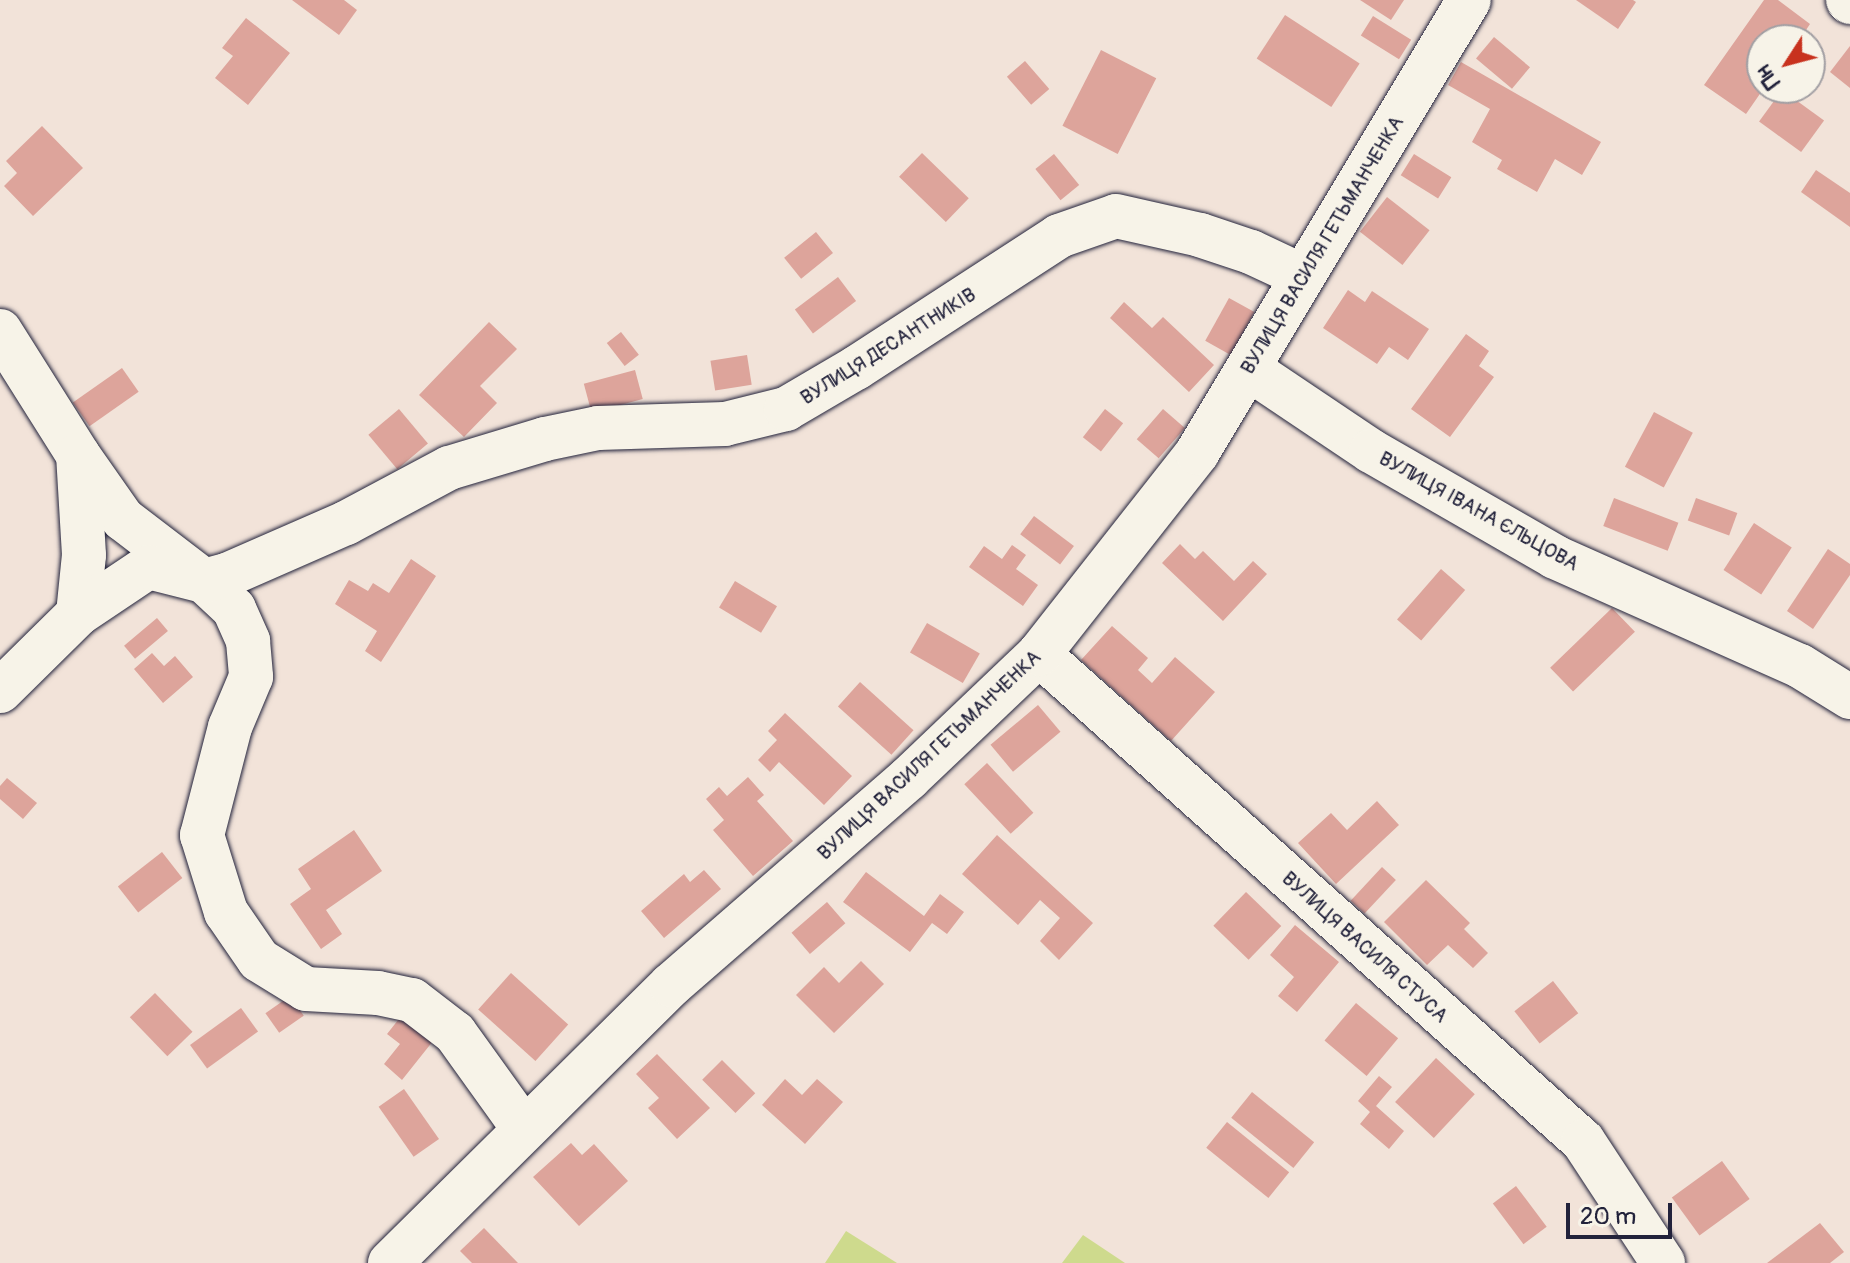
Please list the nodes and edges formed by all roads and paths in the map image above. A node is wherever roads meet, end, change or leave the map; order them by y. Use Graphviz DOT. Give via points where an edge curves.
graph roads {
  1 [pos="1469,0"];
  2 [pos="1300,275"];
  3 [pos="0,331"];
  4 [pos="1249,369"];
  5 [pos="78,455"];
  6 [pos="204,581"];
  7 [pos="78,614"];
  8 [pos="1039,654"];
  9 [pos="0,691"];
  10 [pos="1850,697"];
  11 [pos="524,1129"];
  12 [pos="390,1263"];
  13 [pos="1663,1263"];
  1 -- 2 [label="street, ВУЛИЦЯ ВАСИЛЯ ГЕТЬМАНЧЕНКА"];
  2 -- 4 [label="street, ВУЛИЦЯ ВАСИЛЯ ГЕТЬМАНЧЕНКА"];
  2 -- 6 [label="street, ВУЛИЦЯ ДЕСАНТНИКІВ" via="1200,235 1116,216 1059,236 786,409 725,424 598,428 545,439 449,468 298,545"];
  3 -- 5 [label="street"];
  4 -- 8 [label="street, ВУЛИЦЯ ВАСИЛЯ ГЕТЬМАНЧЕНКА" via="1197,453"];
  4 -- 10 [label="street, ВУЛИЦЯ ІВАНА ЄЛЬЦОВА" via="1371,451 1555,557 1800,666"];
  5 -- 6 [label="street" via="123,519"];
  5 -- 7 [label="street" via="84,555"];
  6 -- 7 [label="street" via="148,567"];
  6 -- 11 [label="street" via="234,609 248,641 251,677 230,727 202,835 226,912 259,960 306,989 412,1000 455,1033"];
  7 -- 9 [label="street"];
  8 -- 11 [label="street, ВУЛИЦЯ ВАСИЛЯ ГЕТЬМАНЧЕНКА" via="909,778 671,985"];
  8 -- 13 [label="street, ВУЛИЦЯ ВАСИЛЯ СТУСА" via="1583,1141"];
  11 -- 12 [label="street, ВУЛИЦЯ ВАСИЛЯ ГЕТЬМАНЧЕНКА"];
}
